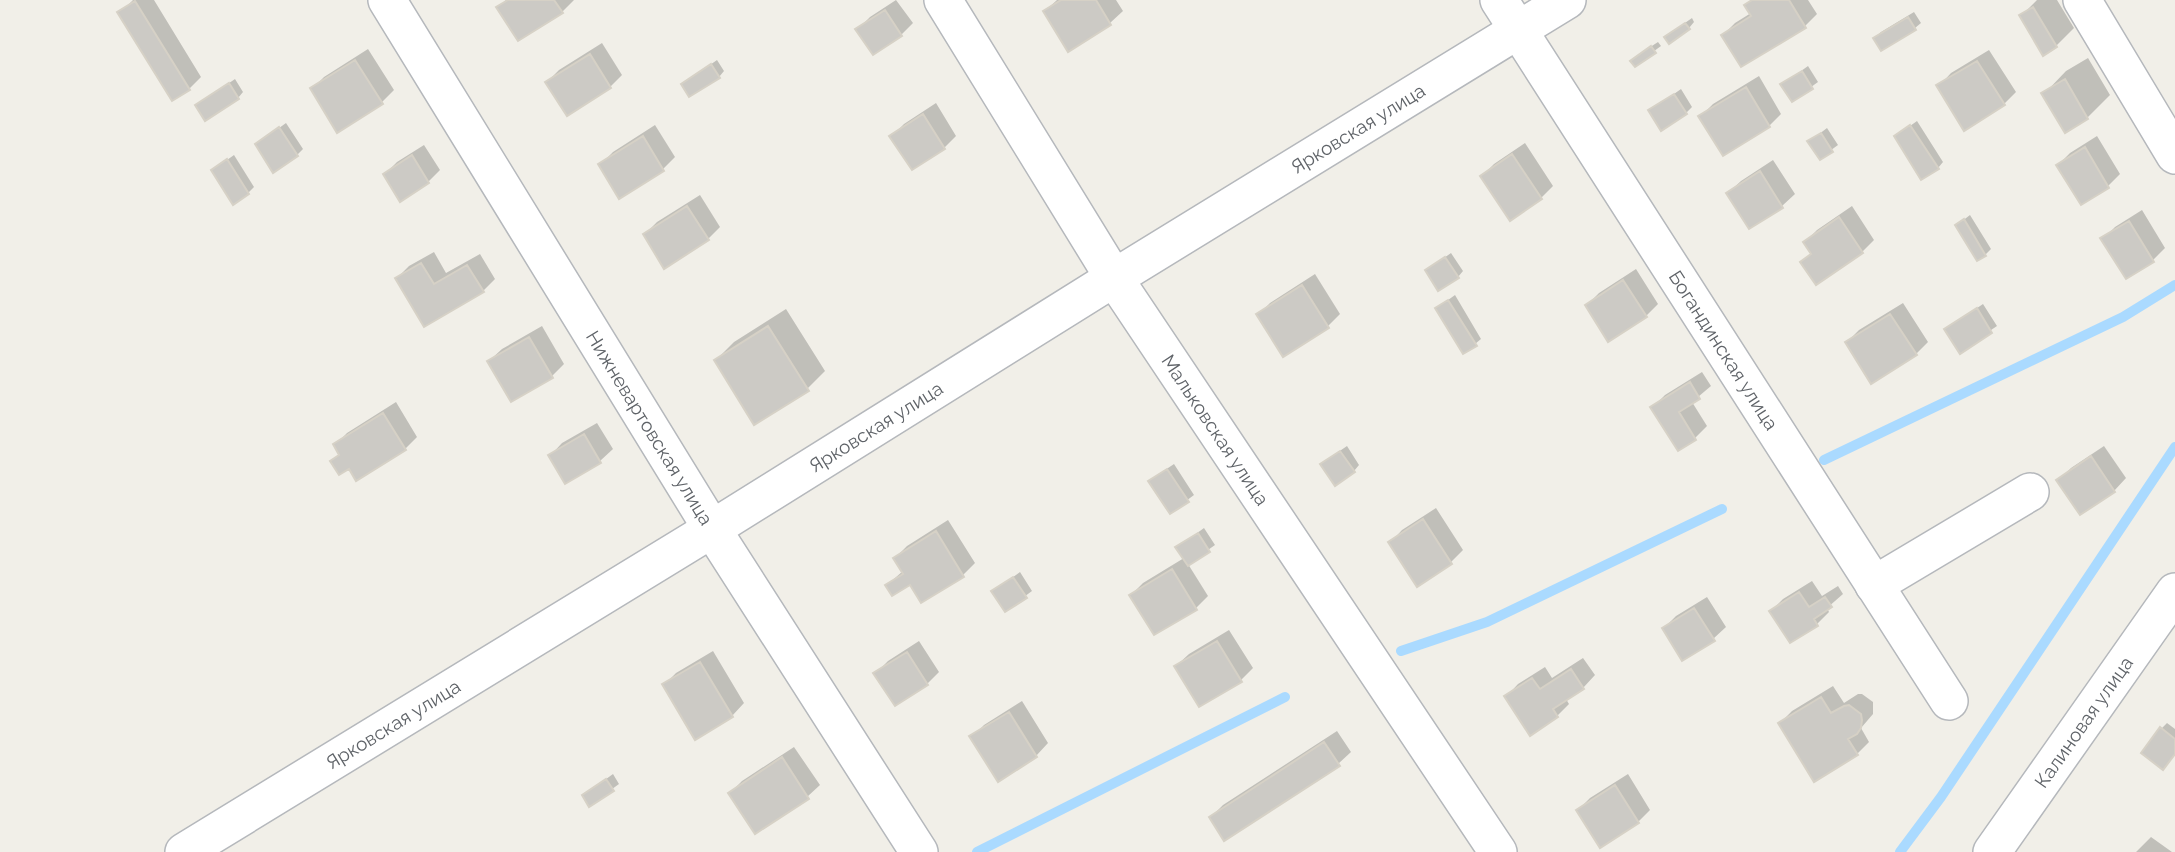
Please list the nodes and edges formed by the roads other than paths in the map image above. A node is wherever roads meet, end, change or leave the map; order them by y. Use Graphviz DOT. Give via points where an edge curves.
graph roads {
  1 [pos="387,0"];
  2 [pos="943,0"];
  3 [pos="1499,0"];
  4 [pos="1567,0"];
  5 [pos="2082,0"];
  6 [pos="1517,31"];
  7 [pos="2175,155"];
  8 [pos="1114,278"];
  9 [pos="2030,492"];
  10 [pos="712,529"];
  11 [pos="1874,585"];
  12 [pos="2175,592"];
  13 [pos="1949,701"];
  14 [pos="184,852"];
  15 [pos="919,852"];
  16 [pos="1498,852"];
  17 [pos="1992,852"];
  1 -- 10 [label="street, Нижневартовская улица"];
  2 -- 8 [label="street, Мальковская улица"];
  3 -- 6 [label="street, Богандинская улица"];
  4 -- 6 [label="street, Ярковская улица"];
  5 -- 7 [label="street"];
  6 -- 8 [label="street, Ярковская улица"];
  6 -- 11 [label="street, Богандинская улица"];
  8 -- 10 [label="street, Ярковская улица"];
  8 -- 16 [label="street, Мальковская улица"];
  9 -- 11 [label="street"];
  10 -- 14 [label="street, Ярковская улица"];
  10 -- 15 [label="street, Нижневартовская улица"];
  11 -- 13 [label="street, Богандинская улица"];
  12 -- 17 [label="street, Калиновая улица"];
}
